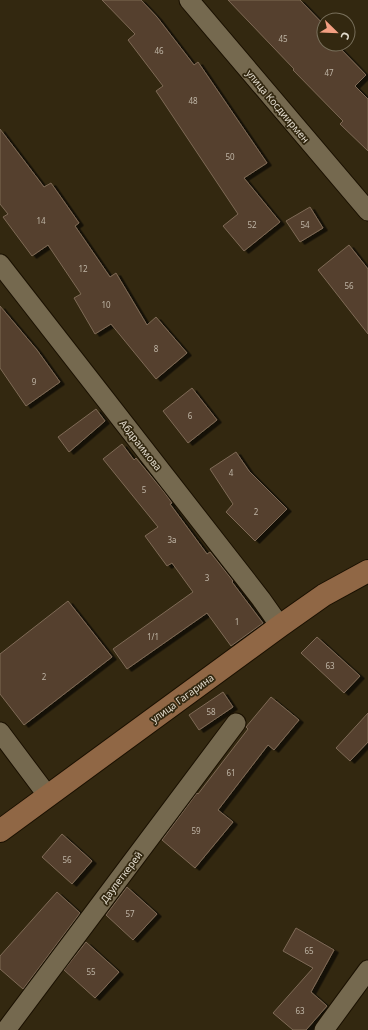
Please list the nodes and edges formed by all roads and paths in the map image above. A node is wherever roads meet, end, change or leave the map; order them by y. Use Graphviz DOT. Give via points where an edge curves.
graph roads {
  1 [pos="189,0"];
  2 [pos="368,211"];
  3 [pos="0,264"];
  4 [pos="368,571"];
  5 [pos="280,626"];
  6 [pos="236,723"];
  7 [pos="0,732"];
  8 [pos="48,796"];
  9 [pos="0,831"];
  10 [pos="368,970"];
  11 [pos="6,1030"];
  12 [pos="324,1030"];
  1 -- 2 [label="street, улица Косдиирмен"];
  3 -- 5 [label="street, Абдраимова"];
  4 -- 5 [label="main road, улица Гагарина" via="324,595"];
  5 -- 8 [label="main road, улица Гагарина"];
  6 -- 11 [label="street, Даулеткерей"];
  7 -- 8 [label="street"];
  8 -- 9 [label="main road, улица Гагарина"];
  10 -- 12 [label="street"];
}
